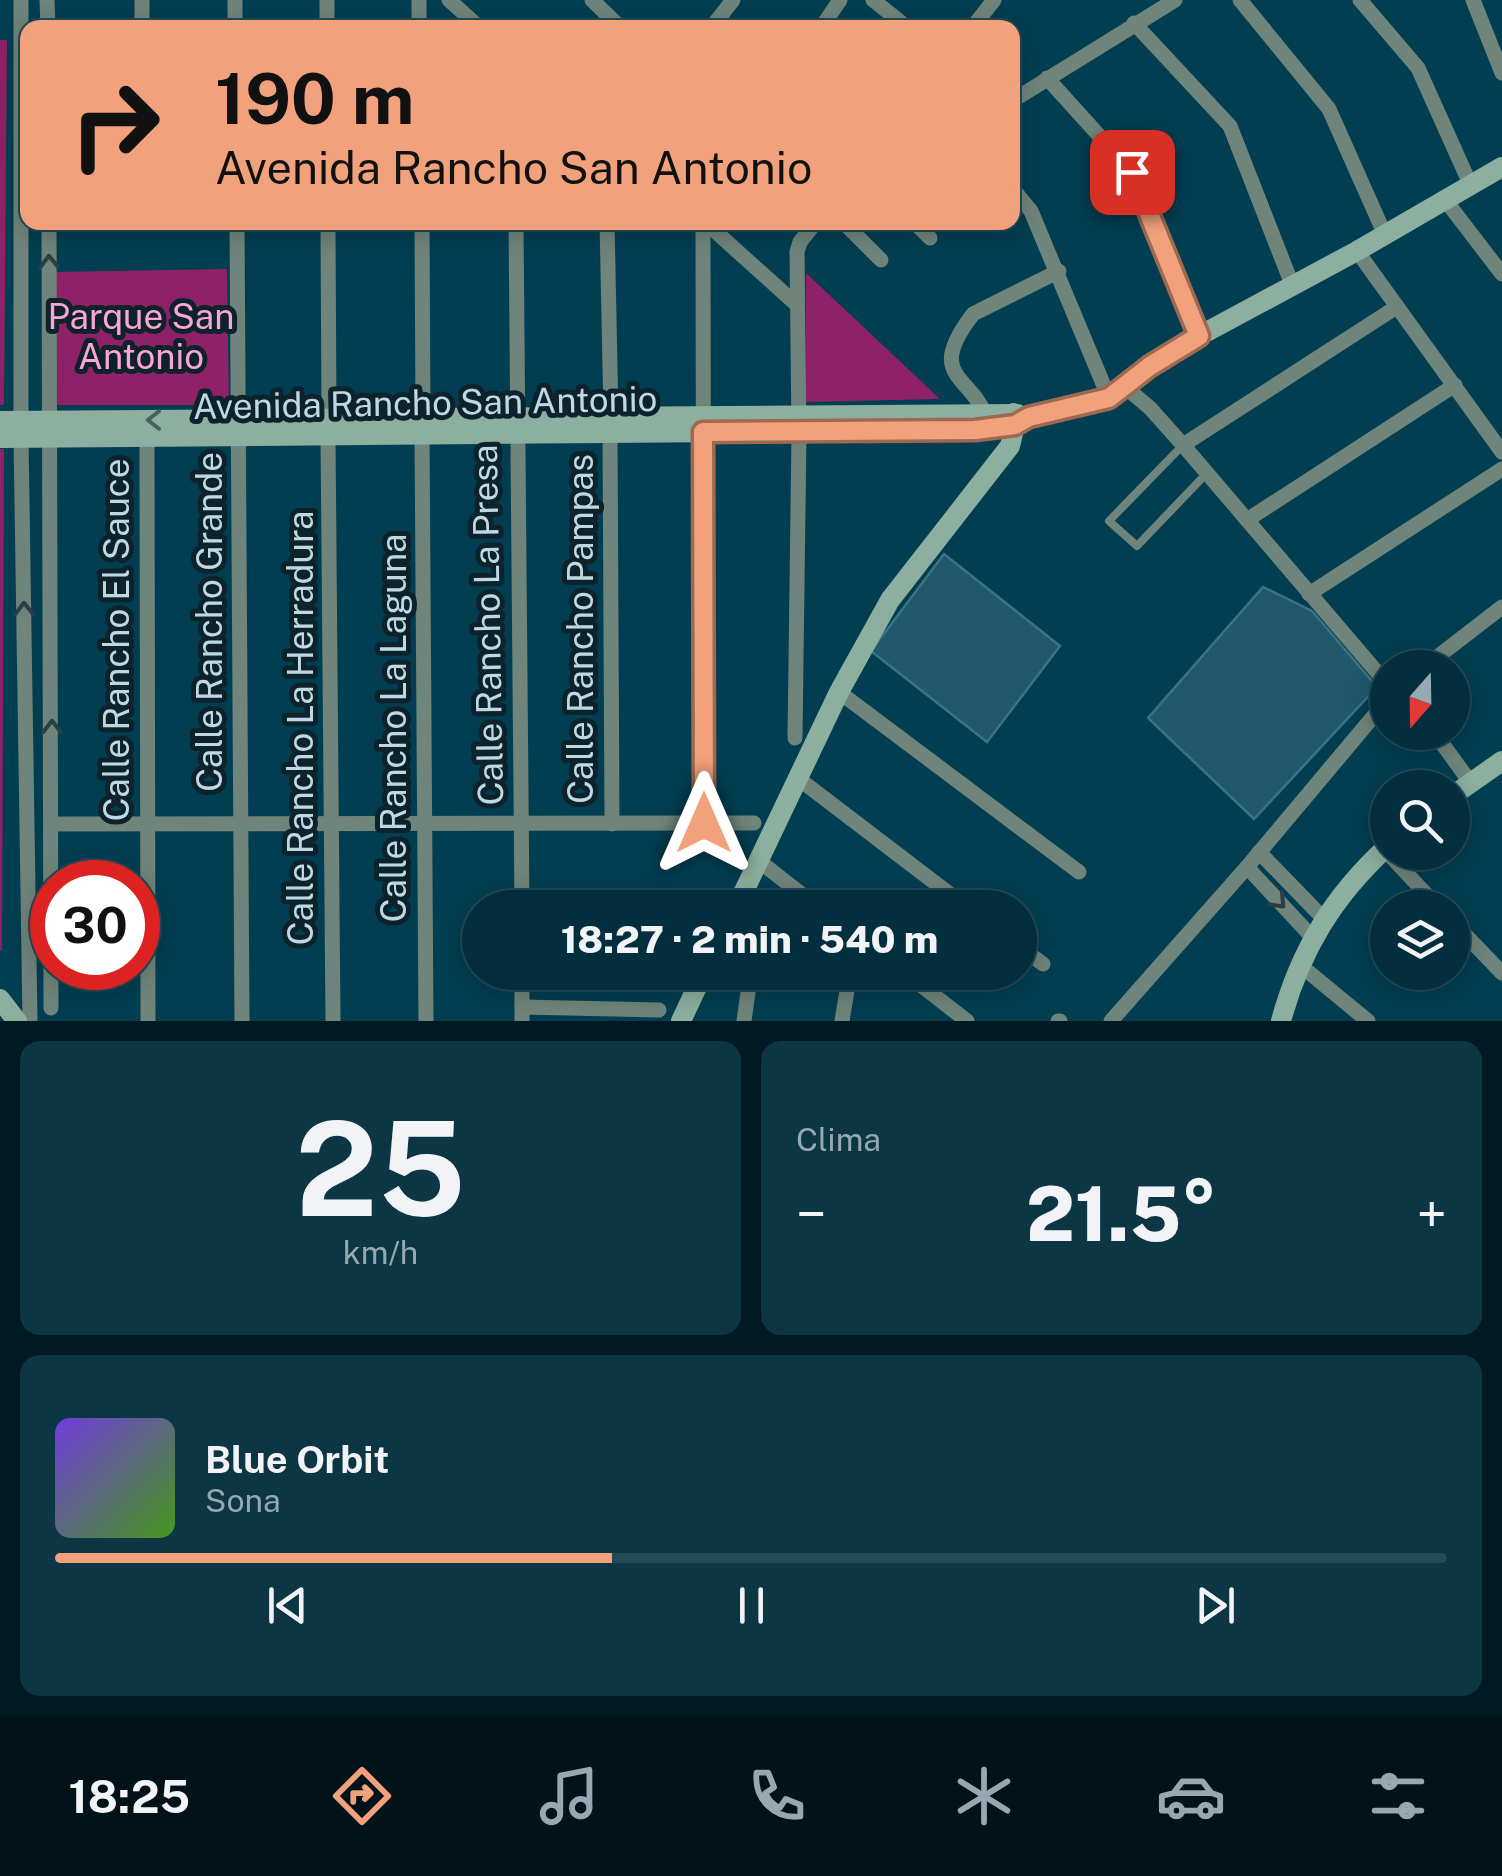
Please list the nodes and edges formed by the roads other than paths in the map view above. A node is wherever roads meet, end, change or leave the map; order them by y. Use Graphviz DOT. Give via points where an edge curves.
graph roads {
  1 [pos="449,0"];
  2 [pos="592,0"];
  3 [pos="618,0"];
  4 [pos="733,0"];
  5 [pos="994,0"];
  6 [pos="1175,0"];
  7 [pos="1240,0"];
  8 [pos="1360,0"];
  9 [pos="1473,0"];
  10 [pos="878,2"];
  11 [pos="607,14"];
  12 [pos="471,20"];
  13 [pos="613,20"];
  14 [pos="717,20"];
  15 [pos="899,20"];
  16 [pos="978,20"];
  17 [pos="1134,23"];
  18 [pos="20,43"];
  19 [pos="1502,73"];
  20 [pos="1047,78"];
  21 [pos="1020,95"];
  22 [pos="1502,168"];
  23 [pos="1471,186"];
  24 [pos="1020,198"];
  25 [pos="1446,201"];
  26 [pos="49,230"];
  27 [pos="236,230"];
  28 [pos="328,230"];
  29 [pos="422,230"];
  30 [pos="516,230"];
  31 [pos="608,230"];
  32 [pos="704,230"];
  33 [pos="713,230"];
  34 [pos="809,230"];
  35 [pos="851,230"];
  36 [pos="922,230"];
  37 [pos="1385,236"];
  38 [pos="930,238"];
  39 [pos="1356,252"];
  40 [pos="882,260"];
  41 [pos="1059,272"];
  42 [pos="1502,274"];
  43 [pos="1293,286"];
  44 [pos="797,305"];
  45 [pos="1395,308"];
  46 [pos="1199,336"];
  47 [pos="1455,385"];
  48 [pos="1117,392"];
  49 [pos="1019,418"];
  50 [pos="989,421"];
  51 [pos="799,423"];
  52 [pos="703,424"];
  53 [pos="610,425"];
  54 [pos="422,426"];
  55 [pos="516,426"];
  56 [pos="329,427"];
  57 [pos="239,428"];
  58 [pos="11,430"];
  59 [pos="51,430"];
  60 [pos="148,438"];
  61 [pos="1183,445"];
  62 [pos="1502,452"];
  63 [pos="1502,469"];
  64 [pos="1206,474"];
  65 [pos="1247,520"];
  66 [pos="1308,594"];
  67 [pos="1502,607"];
  68 [pos="1446,650"];
  69 [pos="1370,665"];
  70 [pos="839,692"];
  71 [pos="1370,720"];
  72 [pos="795,738"];
  73 [pos="1502,762"];
  74 [pos="798,779"];
  75 [pos="1470,782"];
  76 [pos="704,823"];
  77 [pos="754,823"];
  78 [pos="52,824"];
  79 [pos="612,824"];
  80 [pos="425,825"];
  81 [pos="148,826"];
  82 [pos="241,826"];
  83 [pos="332,826"];
  84 [pos="520,826"];
  85 [pos="1259,852"];
  86 [pos="758,862"];
  87 [pos="1246,867"];
  88 [pos="1370,867"];
  89 [pos="1405,870"];
  90 [pos="1079,872"];
  91 [pos="522,890"];
  92 [pos="745,890"];
  93 [pos="795,890"];
  94 [pos="944,890"];
  95 [pos="1423,890"];
  96 [pos="1318,928"];
  97 [pos="1470,940"];
  98 [pos="1037,960"];
  99 [pos="1042,964"];
  100 [pos="1300,965"];
  101 [pos="1502,974"];
  102 [pos="696,990"];
  103 [pos="748,990"];
  104 [pos="847,990"];
  105 [pos="927,990"];
  106 [pos="0,999"];
  107 [pos="943,1003"];
  108 [pos="51,1008"];
  109 [pos="660,1010"];
  110 [pos="522,1014"];
  111 [pos="17,1021"];
  112 [pos="30,1021"];
  113 [pos="148,1021"];
  114 [pos="242,1021"];
  115 [pos="333,1021"];
  116 [pos="426,1021"];
  117 [pos="681,1021"];
  118 [pos="744,1021"];
  119 [pos="842,1021"];
  120 [pos="940,1021"];
  121 [pos="967,1021"];
  122 [pos="1111,1021"];
  123 [pos="1281,1021"];
  124 [pos="1368,1021"];
  1 -- 12 [label="street"];
  2 -- 11 [label="street"];
  3 -- 11 [label="street"];
  4 -- 14 [label="street"];
  5 -- 16 [label="street"];
  6 -- 17 [label="street"];
  7 -- 37 [label="street" via="1329,110"];
  8 -- 23 [label="street" via="1418,68"];
  9 -- 19 [label="street"];
  10 -- 15 [label="street"];
  11 -- 13 [label="street"];
  17 -- 20 [label="street"];
  17 -- 43 [label="street" via="1230,126"];
  18 -- 58 [label="street"];
  20 -- 21 [label="street"];
  20 -- 46 [label="street" via="1132,172"];
  22 -- 23 [label="street, Avenida Rancho San Antonio"];
  23 -- 25 [label="street, Avenida Rancho San Antonio"];
  24 -- 41 [label="street"];
  25 -- 37 [label="street, Avenida Rancho San Antonio"];
  25 -- 42 [label="street"];
  59 -- 26 [label="street, one-way"];
  27 -- 57 [label="street, Calle Rancho Grande"];
  28 -- 56 [label="street, Calle Rancho La Herradura"];
  29 -- 54 [label="street, Calle Rancho La Laguna"];
  30 -- 55 [label="street, Calle Rancho La Presa"];
  31 -- 53 [label="street, Calle Rancho Pampas"];
  32 -- 52 [label="street"];
  33 -- 44 [label="street"];
  34 -- 44 [label="street" via="797,252"];
  35 -- 40 [label="street"];
  36 -- 38 [label="street"];
  37 -- 39 [label="street, Avenida Rancho San Antonio"];
  39 -- 43 [label="street, Avenida Rancho San Antonio"];
  39 -- 45 [label="street"];
  41 -- 48 [label="street"];
  41 -- 50 [label="street" via="965,324 952,366"];
  43 -- 46 [label="street, Avenida Rancho San Antonio"];
  44 -- 51 [label="street"];
  45 -- 47 [label="street"];
  45 -- 61 [label="street"];
  46 -- 48 [label="street, Avenida Rancho San Antonio"];
  47 -- 62 [label="street"];
  47 -- 65 [label="street"];
  48 -- 49 [label="street, Avenida Rancho San Antonio"];
  48 -- 61 [label="street" via="1150,408"];
  49 -- 50 [label="street, Avenida Rancho San Antonio"];
  49 -- 70 [label="street" via="1010,446 890,600"];
  50 -- 51 [label="street, Avenida Rancho San Antonio"];
  51 -- 52 [label="street, Avenida Rancho San Antonio"];
  51 -- 72 [label="street"];
  52 -- 53 [label="street, Avenida Rancho San Antonio"];
  52 -- 76 [label="street"];
  53 -- 55 [label="street, Avenida Rancho San Antonio"];
  53 -- 79 [label="street, Calle Rancho Pampas"];
  54 -- 55 [label="street, Avenida Rancho San Antonio"];
  54 -- 56 [label="street, Avenida Rancho San Antonio"];
  54 -- 80 [label="street, Calle Rancho La Laguna"];
  55 -- 84 [label="street, Calle Rancho La Presa"];
  56 -- 57 [label="street, Avenida Rancho San Antonio"];
  56 -- 83 [label="street, Calle Rancho La Herradura"];
  57 -- 59 [label="street, Avenida Rancho San Antonio, one-way"];
  57 -- 60 [label="street, Avenida Rancho San Antonio"];
  57 -- 82 [label="street, Calle Rancho Grande"];
  58 -- 59 [label="street, Avenida Rancho San Antonio"];
  112 -- 58 [label="street, one-way"];
  59 -- 60 [label="street, Avenida Rancho San Antonio"];
  78 -- 59 [label="street, one-way"];
  60 -- 81 [label="street, Calle Rancho El Sauce"];
  61 -- 64 [label="street"];
  61 -- 64 [label="lane" via="1110,521 1136,546"];
  63 -- 66 [label="street"];
  64 -- 65 [label="street"];
  65 -- 66 [label="street"];
  66 -- 69 [label="street"];
  67 -- 68 [label="street"];
  70 -- 74 [label="street"];
  70 -- 90 [label="street"];
  71 -- 85 [label="street"];
  73 -- 75 [label="street"];
  74 -- 86 [label="street"];
  74 -- 94 [label="street"];
  76 -- 77 [label="street"];
  76 -- 79 [label="street"];
  78 -- 81 [label="street"];
  78 -- 108 [label="street"];
  79 -- 84 [label="street"];
  80 -- 83 [label="street"];
  80 -- 84 [label="street"];
  80 -- 116 [label="street, Calle Rancho La Laguna"];
  81 -- 82 [label="street"];
  81 -- 113 [label="street, Calle Rancho El Sauce"];
  82 -- 83 [label="street"];
  82 -- 114 [label="street, Calle Rancho Grande"];
  83 -- 115 [label="street, Calle Rancho La Herradura"];
  84 -- 91 [label="street, Calle Rancho La Presa"];
  85 -- 87 [label="street"];
  85 -- 96 [label="street"];
  86 -- 92 [label="street"];
  86 -- 93 [label="street"];
  87 -- 96 [label="street, one-way"];
  87 -- 122 [label="street"];
  88 -- 96 [label="street"];
  89 -- 95 [label="street"];
  96 -- 100 [label="street"];
  97 -- 101 [label="street"];
  98 -- 99 [label="street"];
  100 -- 123 [label="street"];
  100 -- 124 [label="street"];
  102 -- 117 [label="street"];
  103 -- 118 [label="street"];
  104 -- 119 [label="street"];
  105 -- 107 [label="street"];
  106 -- 111 [label="street"];
  107 -- 120 [label="street"];
  107 -- 121 [label="street"];
  109 -- 110 [label="street"];
}
